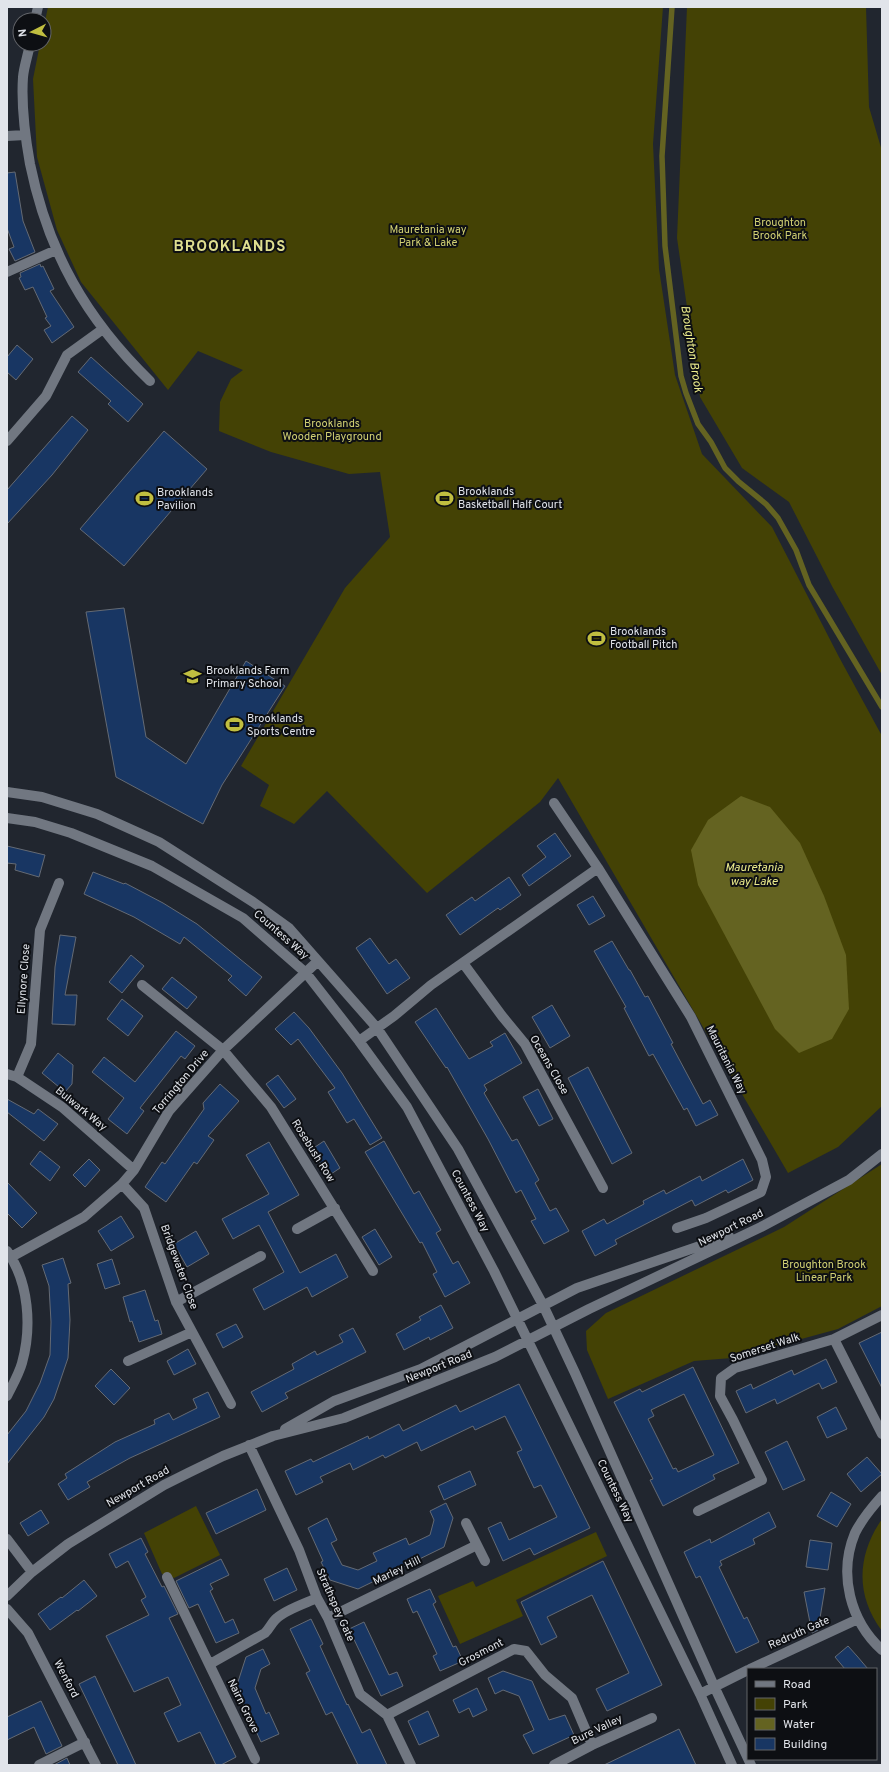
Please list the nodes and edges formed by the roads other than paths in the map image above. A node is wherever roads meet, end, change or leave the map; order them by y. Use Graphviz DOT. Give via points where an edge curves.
graph roads {
  1 [pos="28,52"];
  2 [pos="25,135"];
  3 [pos="7,136"];
  4 [pos="56,250"];
  5 [pos="7,272"];
  6 [pos="103,329"];
  7 [pos="150,381"];
  8 [pos="7,441"];
  9 [pos="7,792"];
  10 [pos="554,803"];
  11 [pos="7,818"];
  12 [pos="598,868"];
  13 [pos="58,884"];
  14 [pos="318,961"];
  15 [pos="463,962"];
  16 [pos="306,973"];
  17 [pos="142,985"];
  18 [pos="377,1028"];
  19 [pos="359,1041"];
  20 [pos="223,1050"];
  21 [pos="7,1074"];
  22 [pos="17,1077"];
  23 [pos="882,1154"];
  24 [pos="134,1170"];
  25 [pos="122,1184"];
  26 [pos="603,1188"];
  27 [pos="335,1208"];
  28 [pos="761,1227"];
  29 [pos="677,1228"];
  30 [pos="297,1229"];
  31 [pos="9,1254"];
  32 [pos="261,1256"];
  33 [pos="373,1271"];
  34 [pos="176,1302"];
  35 [pos="543,1305"];
  36 [pos="882,1315"];
  37 [pos="517,1320"];
  38 [pos="554,1328"];
  39 [pos="192,1332"];
  40 [pos="834,1339"];
  41 [pos="528,1341"];
  42 [pos="128,1361"];
  43 [pos="7,1396"];
  44 [pos="231,1404"];
  45 [pos="882,1434"];
  46 [pos="273,1436"];
  47 [pos="249,1445"];
  48 [pos="882,1496"];
  49 [pos="698,1511"];
  50 [pos="466,1523"];
  51 [pos="7,1539"];
  52 [pos="477,1545"];
  53 [pos="484,1561"];
  54 [pos="32,1572"];
  55 [pos="167,1577"];
  56 [pos="7,1596"];
  57 [pos="317,1598"];
  58 [pos="7,1610"];
  59 [pos="328,1618"];
  60 [pos="858,1619"];
  61 [pos="882,1650"];
  62 [pos="210,1664"];
  63 [pos="753,1668"];
  64 [pos="747,1671"];
  65 [pos="714,1686"];
  66 [pos="700,1694"];
  67 [pos="387,1715"];
  68 [pos="652,1718"];
  69 [pos="85,1742"];
  70 [pos="592,1745"];
  71 [pos="747,1756"];
  72 [pos="255,1759"];
  73 [pos="39,1765"];
  74 [pos="96,1765"];
  75 [pos="411,1765"];
  76 [pos="556,1765"];
  77 [pos="732,1765"];
  1 -- 2 [label="street" via="23,76"];
  2 -- 3 [label="street"];
  2 -- 4 [label="street" via="37,197"];
  4 -- 5 [label="street"];
  4 -- 6 [label="street" via="75,288"];
  6 -- 7 [label="street"];
  6 -- 8 [label="street" via="67,355 46,396"];
  9 -- 14 [label="street, Countess Way" via="42,797 97,814 159,842 289,928"];
  10 -- 12 [label="street, Mauritania Way"];
  11 -- 16 [label="street, Countess Way" via="35,822 71,833 152,866 243,918"];
  12 -- 15 [label="street"];
  12 -- 29 [label="street, Mauritania Way" via="691,1017 762,1160 766,1177 761,1192 706,1218"];
  13 -- 22 [label="street, Ellynore Close" via="40,930 32,1044"];
  14 -- 16 [label="street, Torrington Drive"];
  14 -- 18 [label="street, Countess Way"];
  15 -- 18 [label="street"];
  15 -- 26 [label="street, Oceans Close" via="525,1044"];
  16 -- 19 [label="street, Countess Way"];
  16 -- 20 [label="street, Torrington Drive"];
  17 -- 20 [label="street, Torrington Drive"];
  18 -- 19 [label="street"];
  18 -- 35 [label="street, Countess Way" via="458,1149"];
  19 -- 37 [label="street, Countess Way" via="407,1107"];
  20 -- 24 [label="street, Torrington Drive" via="169,1111"];
  20 -- 27 [label="street, Rosebush Row" via="271,1106"];
  21 -- 22 [label="street, Bulwark Way"];
  22 -- 24 [label="street, Bulwark Way" via="62,1107"];
  23 -- 28 [label="street, Newport Road" via="849,1180"];
  24 -- 25 [label="street, Torrington Drive"];
  25 -- 31 [label="street, Torrington Drive" via="84,1217"];
  25 -- 34 [label="street, Bridgewater Close" via="144,1208"];
  27 -- 30 [label="street"];
  27 -- 33 [label="street, Rosebush Row"];
  28 -- 35 [label="street" via="577,1288"];
  28 -- 38 [label="street, Newport Road"];
  31 -- 43 [label="street" via="24,1291 28,1328 22,1364"];
  32 -- 34 [label="street"];
  34 -- 39 [label="street, Bridgewater Close"];
  35 -- 37 [label="street"];
  35 -- 38 [label="street, Countess Way"];
  36 -- 40 [label="street, Somerset Walk"];
  37 -- 41 [label="street, Countess Way"];
  37 -- 46 [label="street" via="421,1369 334,1401"];
  38 -- 41 [label="street, Newport Road"];
  38 -- 65 [label="street, Countess Way"];
  39 -- 42 [label="street"];
  39 -- 44 [label="street, Bridgewater Close"];
  40 -- 45 [label="street"];
  40 -- 49 [label="street, Somerset Walk" via="735,1368 721,1378 720,1396 762,1480"];
  41 -- 46 [label="street, Newport Road" via="495,1358 344,1418"];
  41 -- 66 [label="street, Countess Way"];
  46 -- 47 [label="street, Newport Road"];
  47 -- 54 [label="street, Newport Road" via="164,1485 68,1544"];
  47 -- 57 [label="street, Strathspey Gate" via="299,1550"];
  48 -- 60 [label="street" via="855,1533 849,1557 848,1582 851,1601"];
  50 -- 52 [label="street"];
  51 -- 54 [label="street"];
  52 -- 53 [label="street"];
  52 -- 59 [label="street, Marley Hill"];
  54 -- 56 [label="street, Newport Road"];
  55 -- 62 [label="street, Nairn Grove"];
  57 -- 59 [label="street, Strathspey Gate"];
  57 -- 62 [label="street" via="284,1613 276,1618 265,1633"];
  58 -- 69 [label="street, Wenford" via="28,1633"];
  59 -- 67 [label="street, Strathspey Gate" via="360,1694"];
  60 -- 61 [label="street" via="872,1641"];
  60 -- 63 [label="street, Redruth Gate"];
  62 -- 72 [label="street, Nairn Grove"];
  64 -- 65 [label="street, Redruth Gate"];
  65 -- 66 [label="street, Redruth Gate"];
  65 -- 71 [label="street, Countess Way"];
  66 -- 77 [label="street, Countess Way"];
  67 -- 70 [label="street, Grosmont" via="514,1649 526,1652 545,1675 572,1698"];
  67 -- 75 [label="street, Strathspey Gate"];
  68 -- 70 [label="street, Bure Valley"];
  69 -- 73 [label="street"];
  69 -- 74 [label="street, Wenford"];
  70 -- 76 [label="street, Bure Valley"];
}
